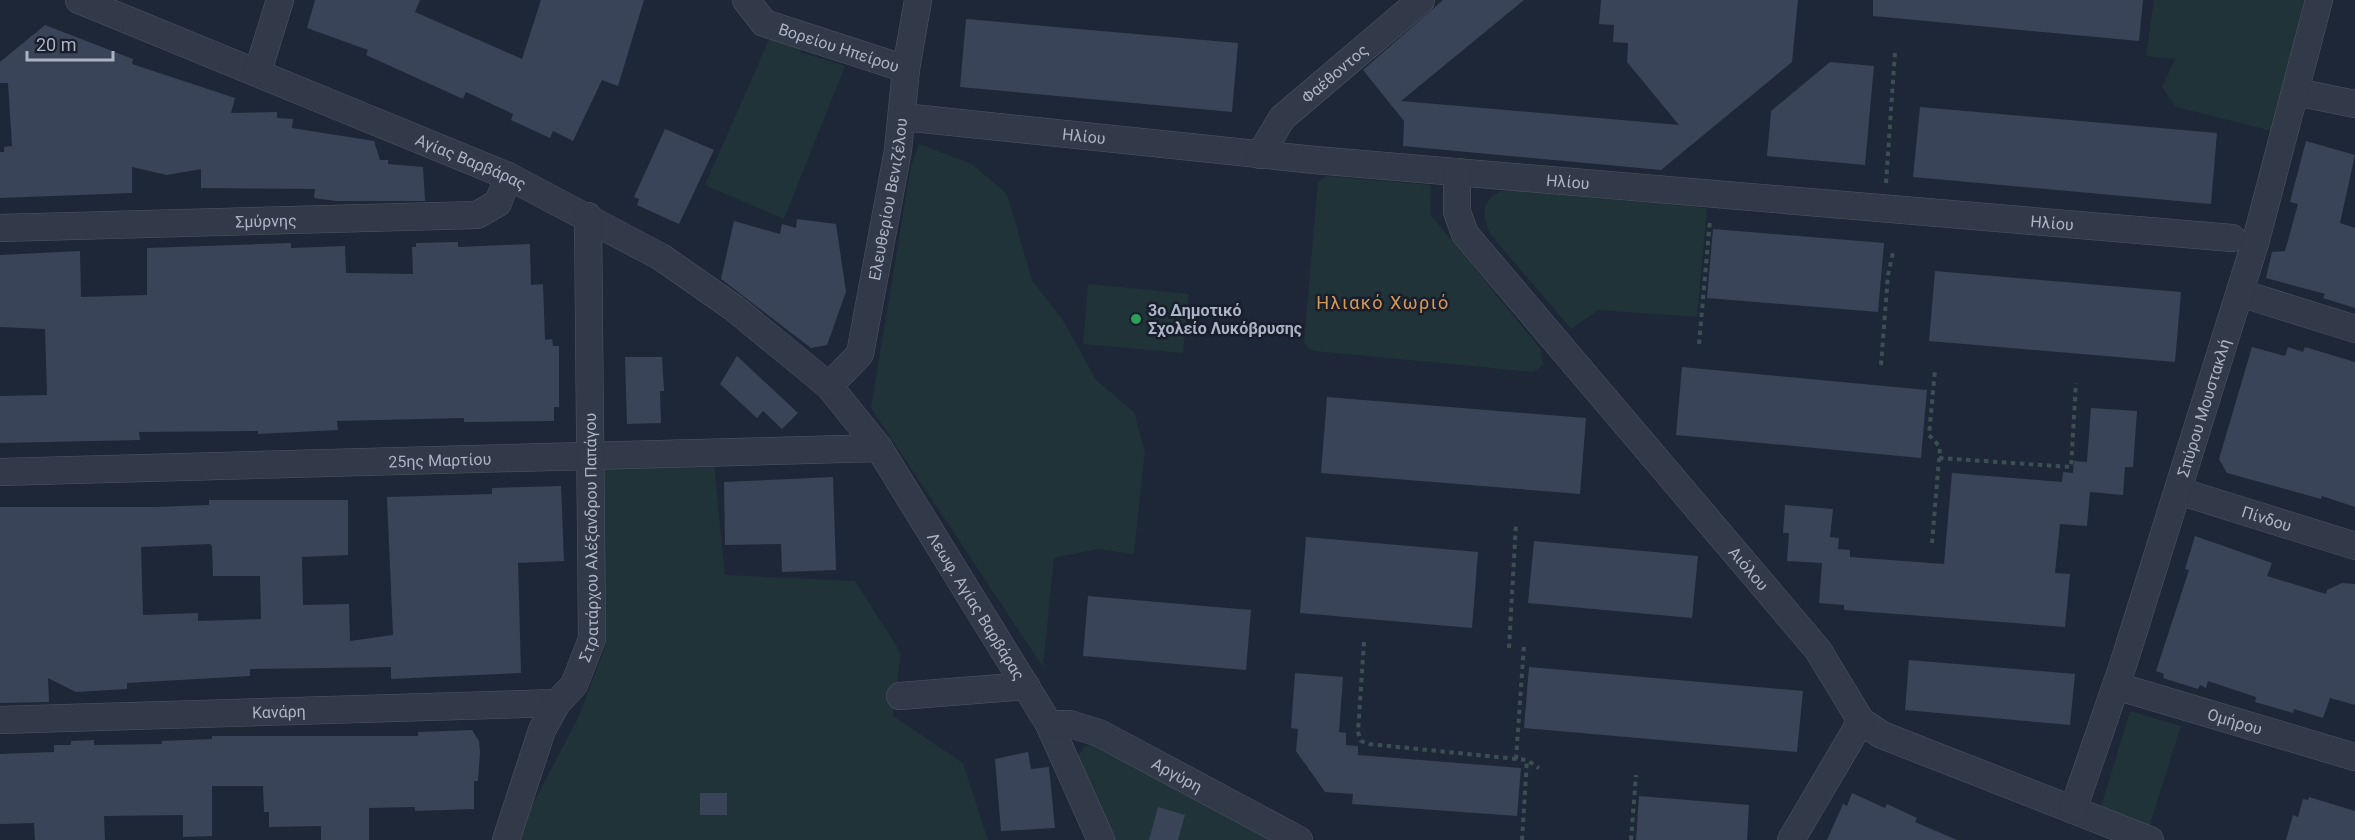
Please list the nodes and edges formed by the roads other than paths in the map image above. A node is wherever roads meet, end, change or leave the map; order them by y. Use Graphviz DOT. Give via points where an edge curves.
graph roads {
  1 [pos="79,0"];
  2 [pos="280,0"];
  3 [pos="746,0"];
  4 [pos="918,0"];
  5 [pos="1421,0"];
  6 [pos="2319,0"];
  7 [pos="906,69"];
  8 [pos="258,71"];
  9 [pos="2296,92"];
  10 [pos="2355,104"];
  11 [pos="903,117"];
  12 [pos="1260,155"];
  13 [pos="1457,172"];
  14 [pos="508,176"];
  15 [pos="588,216"];
  16 [pos="0,228"];
  17 [pos="2232,238"];
  18 [pos="2240,292"];
  19 [pos="2355,329"];
  20 [pos="829,386"];
  21 [pos="879,448"];
  22 [pos="589,455"];
  23 [pos="0,471"];
  24 [pos="2179,491"];
  25 [pos="2355,546"];
  26 [pos="1026,686"];
  27 [pos="2116,686"];
  28 [pos="900,696"];
  29 [pos="557,703"];
  30 [pos="0,720"];
  31 [pos="1861,721"];
  32 [pos="1049,724"];
  33 [pos="2355,758"];
  34 [pos="2073,810"];
  35 [pos="506,840"];
  36 [pos="1101,840"];
  37 [pos="1299,840"];
  38 [pos="1791,840"];
  39 [pos="2150,840"];
  1 -- 8 [label="street, Αγίας Βαρβάρας"];
  2 -- 8 [label="street"];
  3 -- 7 [label="street, Βορείου Ηπείρου" via="764,22"];
  4 -- 7 [label="street, Ελευθερίου Βενιζέλου"];
  5 -- 12 [label="street, Φαέθοντος" via="1282,118"];
  6 -- 9 [label="street, Σπύρου Μουστακλή"];
  7 -- 11 [label="street, Ελευθερίου Βενιζέλου"];
  8 -- 14 [label="street, Αγίας Βαρβάρας"];
  9 -- 10 [label="street"];
  9 -- 18 [label="street, Σπύρου Μουστακλή"];
  11 -- 12 [label="street, Ηλίου"];
  11 -- 20 [label="street, Ελευθερίου Βενιζέλου" via="860,354"];
  12 -- 13 [label="street, Ηλίου"];
  13 -- 17 [label="street, Ηλίου"];
  13 -- 31 [label="street, Αιόλου" via="1456,212 1465,234 1818,650"];
  14 -- 15 [label="street, Αγίας Βαρβάρας"];
  14 -- 16 [label="street, Σμύρνης" via="498,202 477,215"];
  15 -- 20 [label="street, Αγίας Βαρβάρας" via="661,257 735,308"];
  15 -- 22 [label="street, Στρατάρχου Αλέξανδρου Παπάγου"];
  18 -- 19 [label="street"];
  18 -- 24 [label="street, Σπύρου Μουστακλή"];
  20 -- 21 [label="street, Λεωφ. Αγίας Βαρβάρας"];
  21 -- 22 [label="street, 25ης Μαρτίου"];
  21 -- 26 [label="street, Λεωφ. Αγίας Βαρβάρας"];
  22 -- 23 [label="street, 25ης Μαρτίου"];
  22 -- 29 [label="street, Στρατάρχου Αλέξανδρου Παπάγου" via="592,639 574,685"];
  24 -- 25 [label="street, Πίνδου"];
  24 -- 27 [label="street, Σπύρου Μουστακλή"];
  26 -- 28 [label="street"];
  26 -- 32 [label="street, Λεωφ. Αγίας Βαρβάρας"];
  27 -- 33 [label="street, Ομήρου"];
  27 -- 34 [label="street, Σπύρου Μουστακλή"];
  29 -- 30 [label="street, Κανάρη"];
  29 -- 35 [label="street, Στρατάρχου Αλέξανδρου Παπάγου" via="542,730"];
  31 -- 34 [label="street, Αιόλου" via="1882,735"];
  31 -- 38 [label="street"];
  32 -- 36 [label="street, Λεωφ. Αγίας Βαρβάρας"];
  32 -- 37 [label="street, Αργύρη" via="1070,724 1099,733"];
  34 -- 39 [label="street, Αιόλου"];
}
